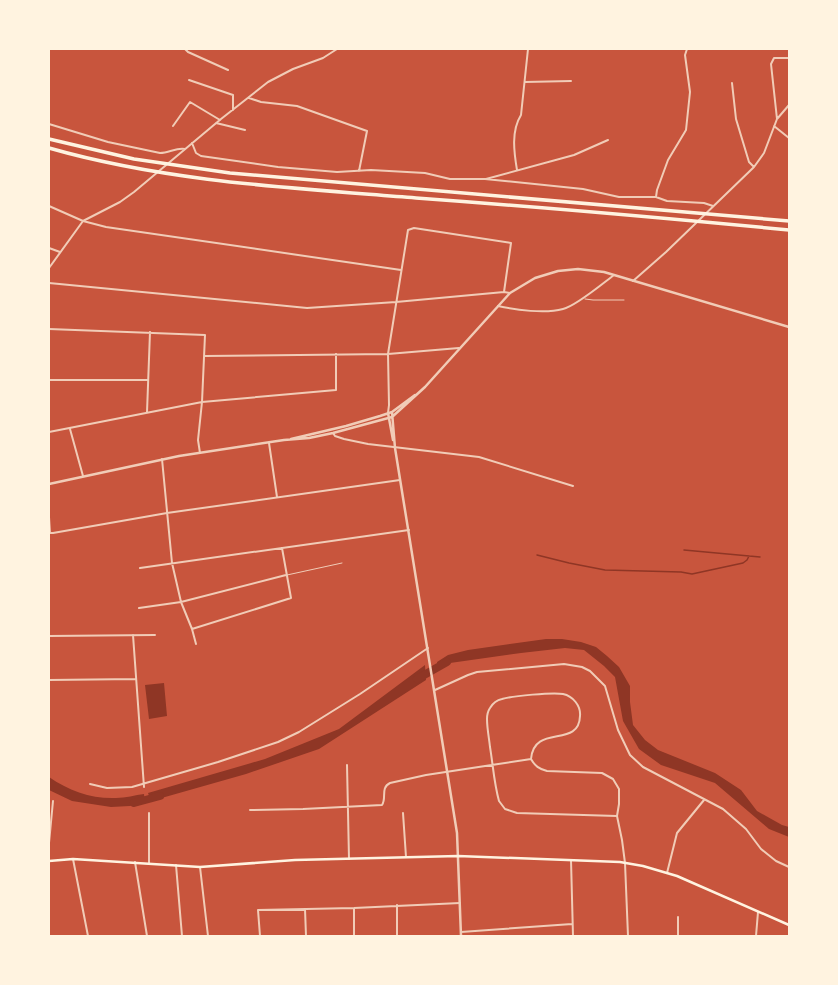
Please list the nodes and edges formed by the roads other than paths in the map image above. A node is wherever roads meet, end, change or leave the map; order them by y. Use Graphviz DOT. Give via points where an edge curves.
graph roads {
  1 [pos="185,49"];
  2 [pos="336,49"];
  3 [pos="528,49"];
  4 [pos="687,49"];
  5 [pos="789,58"];
  6 [pos="228,70"];
  7 [pos="189,80"];
  8 [pos="571,81"];
  9 [pos="525,82"];
  10 [pos="732,83"];
  11 [pos="249,98"];
  12 [pos="789,105"];
  13 [pos="233,110"];
  14 [pos="777,119"];
  15 [pos="220,120"];
  16 [pos="216,123"];
  17 [pos="49,124"];
  18 [pos="173,126"];
  19 [pos="774,126"];
  20 [pos="244,130"];
  21 [pos="49,138"];
  22 [pos="789,138"];
  23 [pos="608,140"];
  24 [pos="192,143"];
  25 [pos="49,148"];
  26 [pos="185,149"];
  27 [pos="754,167"];
  28 [pos="517,170"];
  29 [pos="359,171"];
  30 [pos="485,179"];
  31 [pos="656,197"];
  32 [pos="49,206"];
  33 [pos="713,206"];
  34 [pos="83,221"];
  35 [pos="789,221"];
  36 [pos="789,230"];
  37 [pos="49,248"];
  38 [pos="60,252"];
  39 [pos="49,268"];
  40 [pos="401,270"];
  41 [pos="615,275"];
  42 [pos="633,280"];
  43 [pos="49,283"];
  44 [pos="504,292"];
  45 [pos="510,293"];
  46 [pos="583,298"];
  47 [pos="624,300"];
  48 [pos="396,302"];
  49 [pos="498,306"];
  50 [pos="789,327"];
  51 [pos="49,329"];
  52 [pos="150,332"];
  53 [pos="459,348"];
  54 [pos="336,354"];
  55 [pos="388,354"];
  56 [pos="204,356"];
  57 [pos="49,380"];
  58 [pos="147,380"];
  59 [pos="425,386"];
  60 [pos="202,402"];
  61 [pos="389,405"];
  62 [pos="392,412"];
  63 [pos="147,413"];
  64 [pos="388,413"];
  65 [pos="392,417"];
  66 [pos="388,419"];
  67 [pos="70,429"];
  68 [pos="49,432"];
  69 [pos="333,433"];
  70 [pos="284,440"];
  71 [pos="269,443"];
  72 [pos="395,448"];
  73 [pos="200,452"];
  74 [pos="162,459"];
  75 [pos="83,476"];
  76 [pos="401,480"];
  77 [pos="49,484"];
  78 [pos="574,486"];
  79 [pos="277,497"];
  80 [pos="167,513"];
  81 [pos="49,517"];
  82 [pos="409,530"];
  83 [pos="282,548"];
  84 [pos="172,563"];
  85 [pos="342,563"];
  86 [pos="140,568"];
  87 [pos="286,575"];
  88 [pos="181,602"];
  89 [pos="139,608"];
  90 [pos="192,629"];
  91 [pos="133,635"];
  92 [pos="155,635"];
  93 [pos="49,636"];
  94 [pos="196,644"];
  95 [pos="428,648"];
  96 [pos="136,679"];
  97 [pos="49,680"];
  98 [pos="434,688"];
  99 [pos="531,759"];
  100 [pos="493,764"];
  101 [pos="347,765"];
  102 [pos="447,771"];
  103 [pos="144,783"];
  104 [pos="90,784"];
  105 [pos="144,787"];
  106 [pos="704,800"];
  107 [pos="53,801"];
  108 [pos="348,807"];
  109 [pos="250,810"];
  110 [pos="149,813"];
  111 [pos="403,813"];
  112 [pos="617,816"];
  113 [pos="49,843"];
  114 [pos="458,856"];
  115 [pos="406,857"];
  116 [pos="349,858"];
  117 [pos="73,859"];
  118 [pos="571,860"];
  119 [pos="49,861"];
  120 [pos="135,862"];
  121 [pos="149,863"];
  122 [pos="625,863"];
  123 [pos="176,865"];
  124 [pos="789,866"];
  125 [pos="200,867"];
  126 [pos="667,873"];
  127 [pos="460,903"];
  128 [pos="397,905"];
  129 [pos="354,908"];
  130 [pos="305,909"];
  131 [pos="758,912"];
  132 [pos="678,917"];
  133 [pos="572,924"];
  134 [pos="789,925"];
  135 [pos="461,932"];
  136 [pos="88,936"];
  137 [pos="147,936"];
  138 [pos="182,936"];
  139 [pos="208,936"];
  140 [pos="260,936"];
  141 [pos="306,936"];
  142 [pos="354,936"];
  143 [pos="397,936"];
  144 [pos="461,936"];
  145 [pos="573,936"];
  146 [pos="628,936"];
  147 [pos="678,936"];
  148 [pos="756,936"];
  1 -- 6 [label="street"];
  2 -- 11 [label="street" via="323,58 292,69 268,82"];
  3 -- 9 [label="street"];
  4 -- 31 [label="street" via="685,55 690,92 686,130 668,160"];
  5 -- 14 [label="street" via="774,58 771,64"];
  7 -- 13 [label="street" via="233,95"];
  8 -- 9 [label="street"];
  9 -- 28 [label="street" via="521,115 516,125 514,150"];
  10 -- 27 [label="street" via="736,119 749,162"];
  11 -- 13 [label="street"];
  11 -- 29 [label="street" via="297,106 367,131"];
  12 -- 14 [label="street"];
  13 -- 15 [label="street"];
  14 -- 19 [label="street"];
  15 -- 16 [label="street"];
  15 -- 18 [label="street" via="190,102"];
  16 -- 20 [label="street"];
  16 -- 24 [label="street"];
  17 -- 26 [label="street" via="108,142 160,153"];
  19 -- 22 [label="street"];
  19 -- 27 [label="street" via="764,153"];
  21 -- 35 [label="highway" via="154,163 260,176"];
  23 -- 28 [label="street" via="574,155"];
  24 -- 26 [label="street"];
  24 -- 29 [label="street" via="200,156 278,167 336,172"];
  25 -- 36 [label="highway" via="142,170 282,187"];
  26 -- 34 [label="street" via="130,196"];
  27 -- 33 [label="street"];
  28 -- 30 [label="street"];
  29 -- 30 [label="street" via="425,173 450,179"];
  30 -- 31 [label="street" via="583,189 619,197"];
  31 -- 33 [label="street" via="666,201 704,203"];
  32 -- 34 [label="street"];
  33 -- 42 [label="street"];
  34 -- 38 [label="street"];
  34 -- 40 [label="street" via="106,228"];
  37 -- 38 [label="street"];
  38 -- 39 [label="street"];
  40 -- 44 [label="street" via="408,230 411,228 511,243"];
  40 -- 48 [label="street"];
  41 -- 42 [label="street"];
  41 -- 45 [label="street" via="578,269 558,271 535,278"];
  41 -- 46 [label="street"];
  42 -- 50 [label="street"];
  43 -- 48 [label="street" via="307,308"];
  44 -- 45 [label="street"];
  44 -- 48 [label="street"];
  45 -- 49 [label="street"];
  46 -- 47 [label="lane"];
  46 -- 49 [label="street" via="562,310 515,310"];
  48 -- 55 [label="street"];
  49 -- 53 [label="street"];
  51 -- 52 [label="street"];
  52 -- 56 [label="street" via="205,334"];
  52 -- 58 [label="street"];
  53 -- 55 [label="street"];
  53 -- 59 [label="street"];
  54 -- 55 [label="street"];
  54 -- 56 [label="street"];
  54 -- 60 [label="street" via="336,390"];
  55 -- 61 [label="street"];
  56 -- 60 [label="street"];
  57 -- 58 [label="street"];
  58 -- 63 [label="street"];
  59 -- 62 [label="street"];
  59 -- 65 [label="street"];
  60 -- 63 [label="street"];
  60 -- 73 [label="street" via="198,440"];
  61 -- 62 [label="street"];
  61 -- 64 [label="street"];
  62 -- 64 [label="street"];
  62 -- 65 [label="street"];
  63 -- 67 [label="street"];
  64 -- 66 [label="street"];
  64 -- 70 [label="street" via="346,426"];
  65 -- 66 [label="street"];
  65 -- 72 [label="street"];
  66 -- 69 [label="street"];
  66 -- 72 [label="street"];
  67 -- 68 [label="street"];
  67 -- 75 [label="street"];
  69 -- 70 [label="street"];
  69 -- 72 [label="street" via="344,439"];
  70 -- 71 [label="street"];
  71 -- 73 [label="street"];
  71 -- 79 [label="street"];
  72 -- 76 [label="street"];
  72 -- 78 [label="street" via="479,458"];
  73 -- 74 [label="street"];
  74 -- 75 [label="street"];
  74 -- 80 [label="street"];
  75 -- 77 [label="street"];
  76 -- 79 [label="street"];
  76 -- 82 [label="street"];
  79 -- 80 [label="street"];
  80 -- 81 [label="street" via="50,533"];
  80 -- 84 [label="street"];
  82 -- 83 [label="street"];
  82 -- 95 [label="street"];
  83 -- 84 [label="street"];
  83 -- 87 [label="street"];
  84 -- 86 [label="street"];
  84 -- 88 [label="street"];
  85 -- 87 [label="lane"];
  87 -- 88 [label="street"];
  87 -- 90 [label="street" via="291,596 289,599"];
  88 -- 89 [label="street"];
  88 -- 90 [label="street"];
  90 -- 94 [label="street"];
  91 -- 92 [label="street"];
  91 -- 93 [label="street"];
  91 -- 96 [label="street"];
  95 -- 98 [label="street"];
  95 -- 103 [label="street" via="360,694 278,742"];
  96 -- 97 [label="street"];
  96 -- 103 [label="street"];
  98 -- 102 [label="street"];
  98 -- 106 [label="street" via="477,672 546,664 582,667 605,686 618,730 630,755 643,767"];
  99 -- 100 [label="street"];
  99 -- 100 [label="street" via="534,745 540,740 562,736 576,728 580,710 570,697 554,694 510,697 495,702 490,707 487,721"];
  99 -- 112 [label="street" via="534,765 547,771 608,775 620,789"];
  100 -- 102 [label="street"];
  100 -- 112 [label="street" via="499,801 510,812"];
  101 -- 108 [label="street"];
  102 -- 108 [label="street" via="386,785 385,801 382,805"];
  102 -- 114 [label="street"];
  103 -- 104 [label="street" via="121,788"];
  103 -- 105 [label="street"];
  106 -- 124 [label="street" via="723,809 746,829 761,849 776,861"];
  106 -- 126 [label="street" via="677,833"];
  107 -- 113 [label="street"];
  108 -- 109 [label="street"];
  108 -- 116 [label="street"];
  110 -- 121 [label="street"];
  111 -- 115 [label="street"];
  112 -- 122 [label="street"];
  114 -- 115 [label="main road"];
  114 -- 118 [label="main road"];
  114 -- 127 [label="street"];
  115 -- 116 [label="main road"];
  116 -- 125 [label="main road"];
  117 -- 119 [label="main road"];
  117 -- 120 [label="main road"];
  117 -- 136 [label="street"];
  118 -- 122 [label="main road"];
  118 -- 133 [label="street"];
  120 -- 121 [label="main road"];
  120 -- 137 [label="street"];
  121 -- 123 [label="main road"];
  122 -- 126 [label="main road"];
  122 -- 146 [label="street"];
  123 -- 125 [label="main road"];
  123 -- 138 [label="street"];
  125 -- 139 [label="street"];
  126 -- 131 [label="main road"];
  127 -- 128 [label="street"];
  127 -- 135 [label="street"];
  128 -- 129 [label="street"];
  128 -- 143 [label="street"];
  129 -- 130 [label="street"];
  129 -- 142 [label="street"];
  130 -- 140 [label="street" via="258,910"];
  130 -- 141 [label="street"];
  131 -- 134 [label="main road"];
  131 -- 148 [label="street"];
  132 -- 147 [label="street"];
  133 -- 135 [label="street"];
  133 -- 145 [label="street"];
  135 -- 144 [label="street"];
}
